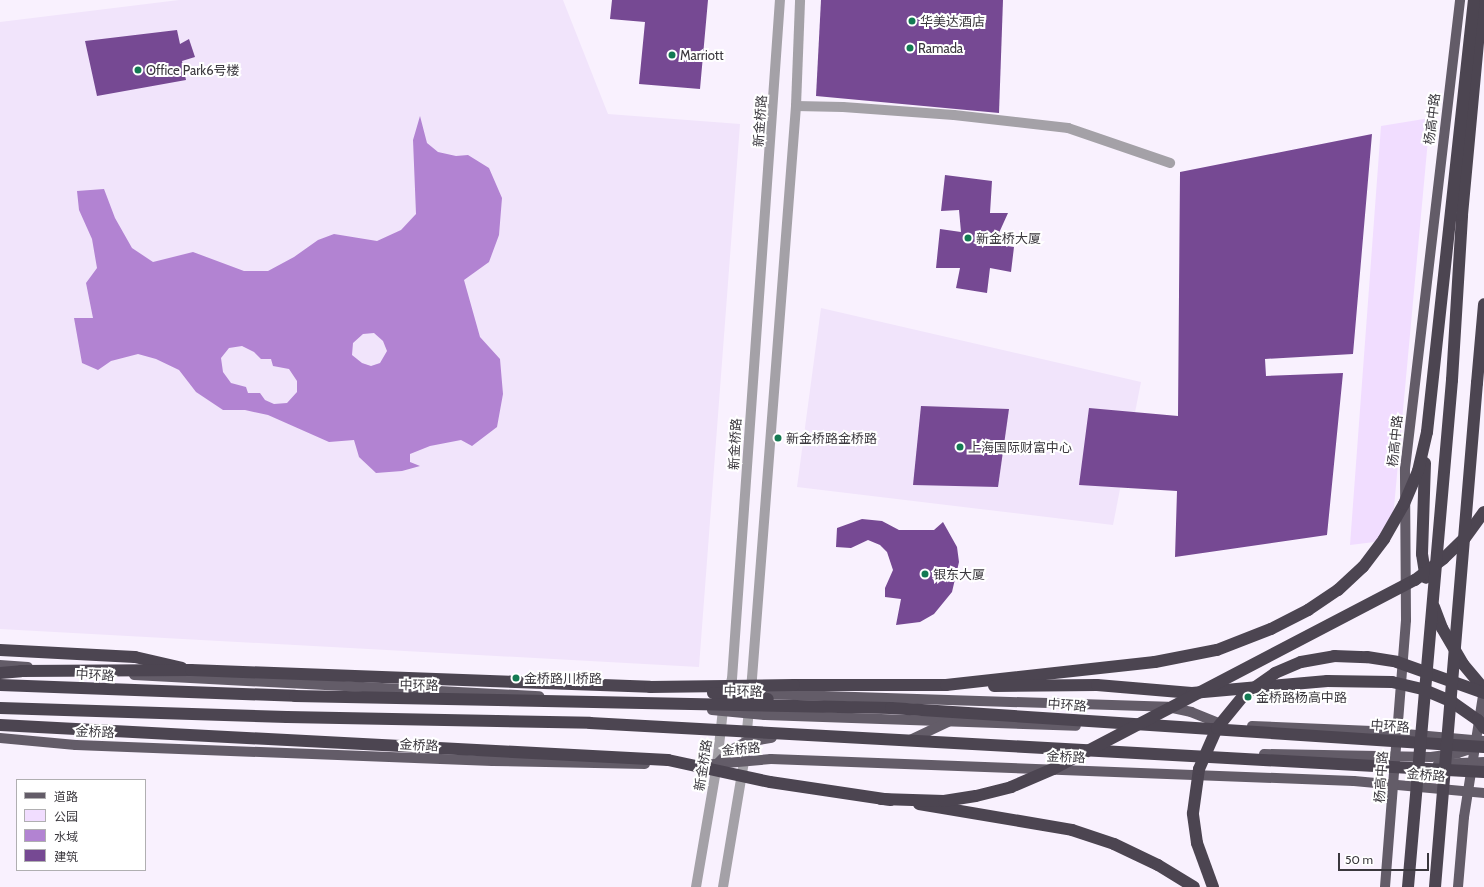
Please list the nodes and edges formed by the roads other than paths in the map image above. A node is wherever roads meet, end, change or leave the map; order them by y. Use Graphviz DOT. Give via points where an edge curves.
graph roads {
  1 [pos="780,0"];
  2 [pos="800,0"];
  3 [pos="1460,0"];
  4 [pos="1474,0"];
  5 [pos="1482,0"];
  6 [pos="796,106"];
  7 [pos="1170,163"];
  8 [pos="1484,304"];
  9 [pos="1427,432"];
  10 [pos="1484,512"];
  11 [pos="0,650"];
  12 [pos="0,664"];
  13 [pos="191,670"];
  14 [pos="0,673"];
  15 [pos="0,685"];
  16 [pos="946,685"];
  17 [pos="650,687"];
  18 [pos="1484,690"];
  19 [pos="750,693"];
  20 [pos="1484,693"];
  21 [pos="861,707"];
  22 [pos="0,708"];
  23 [pos="723,710"];
  24 [pos="748,714"];
  25 [pos="950,722"];
  26 [pos="1220,724"];
  27 [pos="0,725"];
  28 [pos="1484,728"];
  29 [pos="1398,733"];
  30 [pos="0,738"];
  31 [pos="746,742"];
  32 [pos="1481,743"];
  33 [pos="1396,758"];
  34 [pos="744,762"];
  35 [pos="1472,762"];
  36 [pos="1484,762"];
  37 [pos="717,764"];
  38 [pos="1484,772"];
  39 [pos="1191,775"];
  40 [pos="1394,785"];
  41 [pos="1468,791"];
  42 [pos="1484,793"];
  43 [pos="881,798"];
  44 [pos="696,887"];
  45 [pos="723,887"];
  46 [pos="1194,887"];
  47 [pos="1213,887"];
  48 [pos="1385,887"];
  49 [pos="1408,887"];
  50 [pos="1436,887"];
  51 [pos="1458,887"];
  1 -- 23 [label="street, 新金桥路" via="732,680"];
  2 -- 6 [label="street"];
  3 -- 29 [label="main road, 杨高中路" via="1405,469 1406,620"];
  4 -- 9 [label="highway"];
  5 -- 49 [label="highway, bridge"];
  6 -- 7 [label="street" via="954,115 1068,128"];
  6 -- 19 [label="street"];
  8 -- 50 [label="highway, bridge"];
  9 -- 16 [label="highway, bridge" via="1418,471 1404,504 1384,539 1363,567 1338,590 1308,610 1271,629 1217,650 1155,662"];
  9 -- 18 [label="highway, bridge" via="1421,509 1422,554 1429,594 1442,628 1463,664"];
  10 -- 43 [label="highway, bridge" via="1465,538 1415,580 1053,769 1011,787 976,796 944,801"];
  11 -- 13 [label="highway, bridge" via="135,658"];
  12 -- 23 [label="main road" via="186,679 510,693"];
  13 -- 14 [label="highway, bridge"];
  13 -- 17 [label="highway, bridge"];
  15 -- 21 [label="highway, 中环路, bridge" via="295,696"];
  16 -- 17 [label="highway, bridge"];
  16 -- 28 [label="highway, bridge" via="1097,685 1192,693 1327,681 1392,682 1422,689 1452,702 1478,720"];
  17 -- 21 [label="highway, bridge"];
  18 -- 32 [label="main road"];
  19 -- 23 [label="main road"];
  19 -- 24 [label="street"];
  19 -- 26 [label="main road" via="1168,707 1190,712"];
  20 -- 47 [label="highway, bridge" via="1432,673 1367,657 1334,656 1301,662 1275,673 1256,686 1244,695 1217,728 1199,769 1193,813 1197,843"];
  21 -- 32 [label="highway, 中环路, bridge"];
  22 -- 38 [label="highway, bridge" via="255,717 590,723"];
  23 -- 24 [label="main road"];
  23 -- 37 [label="street, 新金桥路"];
  24 -- 25 [label="main road"];
  24 -- 31 [label="street"];
  25 -- 26 [label="main road" via="1157,728"];
  25 -- 31 [label="main road" via="901,742 763,737"];
  26 -- 29 [label="main road"];
  27 -- 43 [label="highway, bridge" via="668,760 770,782"];
  29 -- 32 [label="main road"];
  29 -- 33 [label="main road, 杨高中路"];
  30 -- 37 [label="main road, 金桥路" via="76,745 493,761"];
  31 -- 34 [label="street"];
  31 -- 37 [label="main road" via="730,750"];
  32 -- 33 [label="main road" via="1458,753"];
  32 -- 35 [label="main road"];
  33 -- 39 [label="main road" via="1239,754 1218,759"];
  33 -- 40 [label="main road, 杨高中路"];
  34 -- 37 [label="main road, 金桥路"];
  34 -- 39 [label="main road, 金桥路" via="771,760"];
  34 -- 45 [label="street"];
  35 -- 36 [label="main road"];
  35 -- 40 [label="main road" via="1413,769 1403,774"];
  35 -- 41 [label="main road"];
  37 -- 44 [label="street, 新金桥路"];
  39 -- 40 [label="main road, 金桥路"];
  40 -- 41 [label="main road, 金桥路"];
  40 -- 48 [label="main road, 杨高中路"];
  41 -- 42 [label="main road, 金桥路"];
  41 -- 51 [label="main road"];
  43 -- 46 [label="highway, bridge" via="1072,830 1114,844 1158,865"];
}
